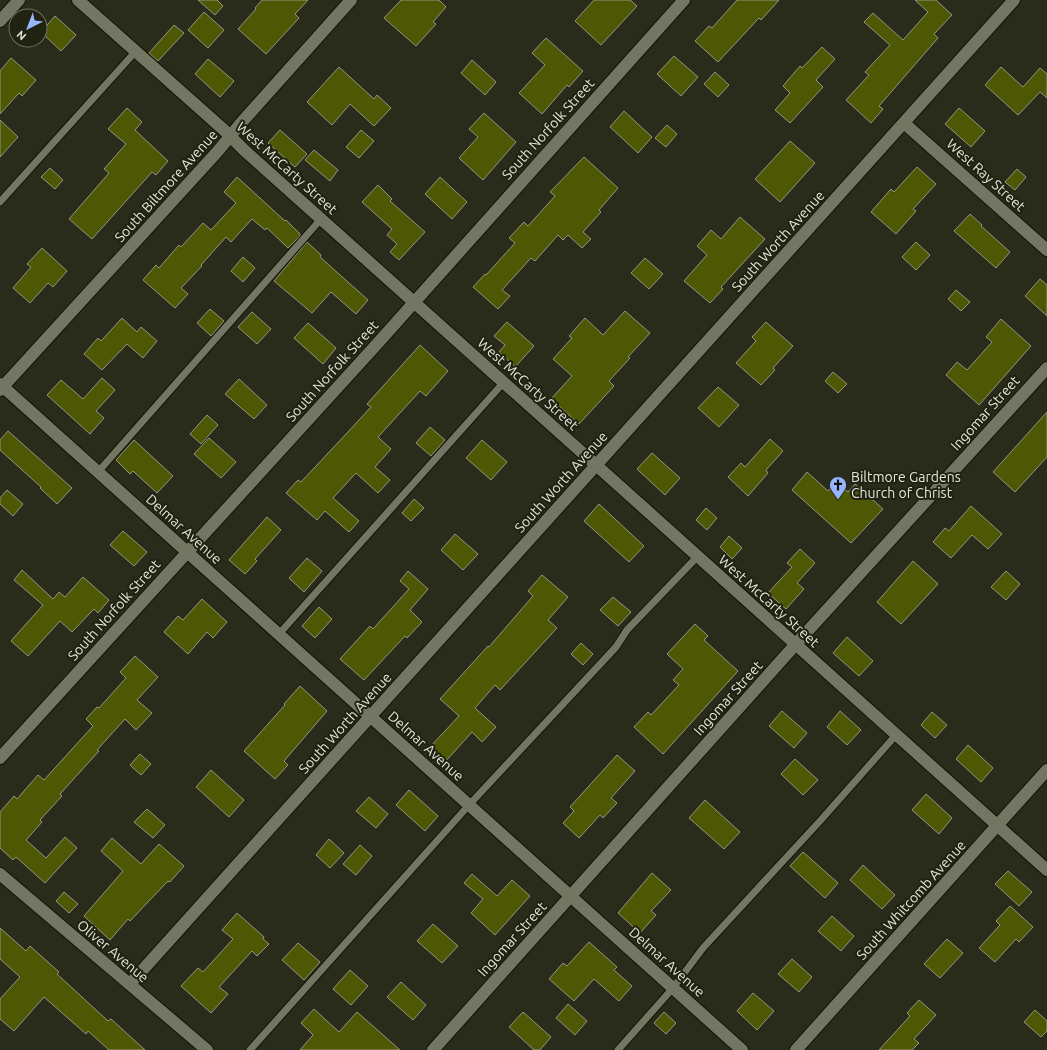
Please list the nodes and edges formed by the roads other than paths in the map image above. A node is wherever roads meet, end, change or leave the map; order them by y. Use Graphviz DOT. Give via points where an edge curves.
graph roads {
  1 [pos="19,0"];
  2 [pos="78,0"];
  3 [pos="351,0"];
  4 [pos="684,0"];
  5 [pos="1014,0"];
  6 [pos="0,21"];
  7 [pos="136,51"];
  8 [pos="904,123"];
  9 [pos="230,136"];
  10 [pos="0,202"];
  11 [pos="321,219"];
  12 [pos="1047,250"];
  13 [pos="415,302"];
  14 [pos="1047,368"];
  15 [pos="504,382"];
  16 [pos="1,387"];
  17 [pos="596,466"];
  18 [pos="98,472"];
  19 [pos="188,552"];
  20 [pos="697,557"];
  21 [pos="279,634"];
  22 [pos="795,645"];
  23 [pos="371,717"];
  24 [pos="896,735"];
  25 [pos="0,758"];
  26 [pos="1047,770"];
  27 [pos="469,805"];
  28 [pos="997,826"];
  29 [pos="1047,870"];
  30 [pos="0,874"];
  31 [pos="571,896"];
  32 [pos="130,984"];
  33 [pos="673,988"];
  34 [pos="207,1050"];
  35 [pos="250,1050"];
  36 [pos="433,1050"];
  37 [pos="618,1050"];
  38 [pos="742,1050"];
  39 [pos="796,1050"];
  1 -- 6 [label="street"];
  2 -- 7 [label="street, West McCarty Street"];
  3 -- 9 [label="street, South Biltmore Avenue"];
  4 -- 13 [label="street, South Norfolk Street"];
  5 -- 8 [label="street, South Worth Avenue"];
  7 -- 9 [label="street, West McCarty Street"];
  7 -- 10 [label="lane"];
  8 -- 12 [label="street, West Ray Street"];
  8 -- 17 [label="street, South Worth Avenue"];
  9 -- 11 [label="street, West McCarty Street"];
  9 -- 16 [label="street, South Biltmore Avenue"];
  11 -- 13 [label="street, West McCarty Street"];
  11 -- 18 [label="lane"];
  13 -- 15 [label="street, West McCarty Street"];
  13 -- 19 [label="street, South Norfolk Street"];
  14 -- 22 [label="street, Ingomar Street"];
  15 -- 17 [label="street, West McCarty Street"];
  15 -- 21 [label="lane"];
  16 -- 18 [label="street, Delmar Avenue"];
  17 -- 20 [label="street, West McCarty Street"];
  17 -- 23 [label="street, South Worth Avenue"];
  18 -- 19 [label="street, Delmar Avenue"];
  19 -- 21 [label="street, Delmar Avenue"];
  19 -- 25 [label="street, South Norfolk Street"];
  20 -- 22 [label="street, West McCarty Street"];
  20 -- 27 [label="lane" via="627,630 616,647"];
  21 -- 23 [label="street, Delmar Avenue"];
  22 -- 24 [label="street, West McCarty Street"];
  22 -- 31 [label="street, Ingomar Street"];
  23 -- 27 [label="street, Delmar Avenue"];
  23 -- 32 [label="street, South Worth Avenue"];
  24 -- 28 [label="street, West McCarty Street"];
  24 -- 33 [label="lane" via="703,948"];
  26 -- 28 [label="street, South Whitcomb Avenue"];
  27 -- 31 [label="street, Delmar Avenue"];
  27 -- 35 [label="lane"];
  28 -- 29 [label="street, West McCarty Street"];
  28 -- 39 [label="street, South Whitcomb Avenue"];
  30 -- 32 [label="street, Oliver Avenue"];
  31 -- 33 [label="street, Delmar Avenue"];
  31 -- 36 [label="street, Ingomar Street"];
  32 -- 34 [label="street, Oliver Avenue"];
  33 -- 37 [label="lane"];
  33 -- 38 [label="street, Delmar Avenue"];
}
